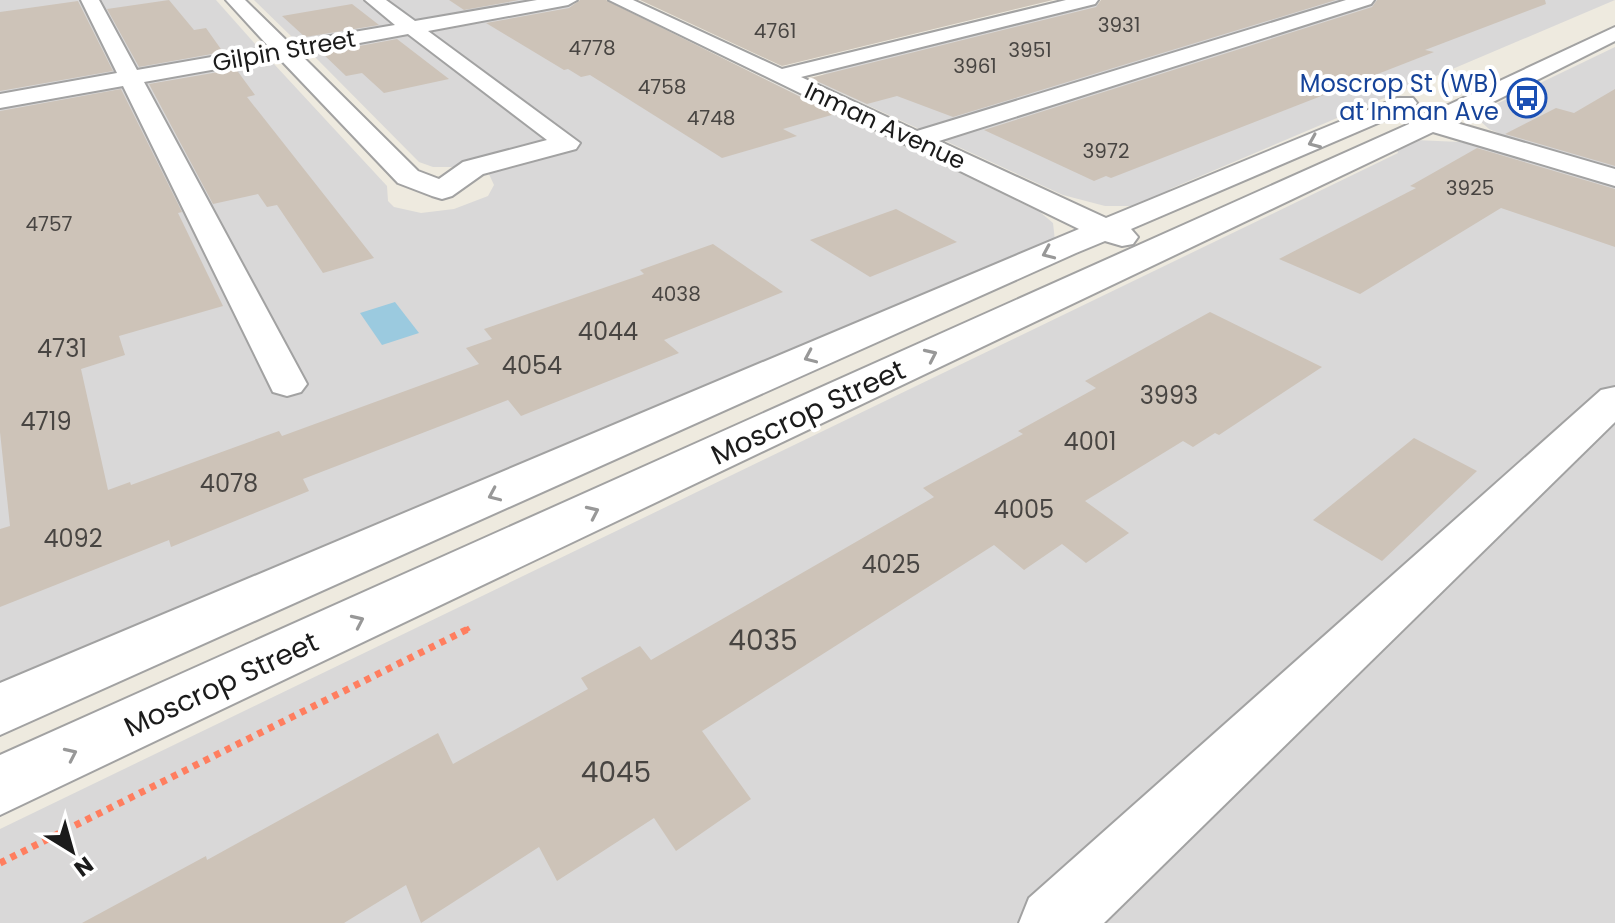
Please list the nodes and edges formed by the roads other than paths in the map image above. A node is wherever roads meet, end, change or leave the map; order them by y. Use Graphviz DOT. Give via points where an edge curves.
graph roads {
  1 [pos="90,0"];
  2 [pos="235,0"];
  3 [pos="374,0"];
  4 [pos="568,0"];
  5 [pos="618,0"];
  6 [pos="1089,0"];
  7 [pos="1365,0"];
  8 [pos="1615,8"];
  9 [pos="413,28"];
  10 [pos="1615,33"];
  11 [pos="285,51"];
  12 [pos="779,76"];
  13 [pos="130,78"];
  14 [pos="0,101"];
  15 [pos="1389,110"];
  16 [pos="1431,123"];
  17 [pos="915,140"];
  18 [pos="1615,178"];
  19 [pos="1106,229"];
  20 [pos="1153,252"];
  21 [pos="287,384"];
  22 [pos="1615,399"];
  23 [pos="0,710"];
  24 [pos="0,786"];
  25 [pos="1054,923"];
  1 -- 13 [label="street"];
  2 -- 11 [label="street"];
  3 -- 9 [label="street"];
  4 -- 9 [label="street, Gilpin Street"];
  5 -- 12 [label="street, Inman Avenue"];
  6 -- 12 [label="street"];
  7 -- 17 [label="street"];
  8 -- 15 [label="street, Moscrop Street"];
  9 -- 11 [label="street, Gilpin Street"];
  9 -- 11 [label="street" via="567,143 473,168 442,190 408,177"];
  10 -- 16 [label="street, Moscrop Street"];
  11 -- 13 [label="street, Gilpin Street"];
  12 -- 17 [label="street, Inman Avenue"];
  13 -- 14 [label="street, Gilpin Street"];
  13 -- 21 [label="street"];
  15 -- 16 [label="street"];
  15 -- 19 [label="street, Moscrop Street, one-way"];
  16 -- 18 [label="street"];
  16 -- 20 [label="street, Moscrop Street"];
  17 -- 19 [label="street, Inman Avenue"];
  19 -- 20 [label="street, Inman Avenue"];
  19 -- 23 [label="street, Moscrop Street, one-way"];
  24 -- 20 [label="street, Moscrop Street, one-way"];
  22 -- 25 [label="street"];
}
